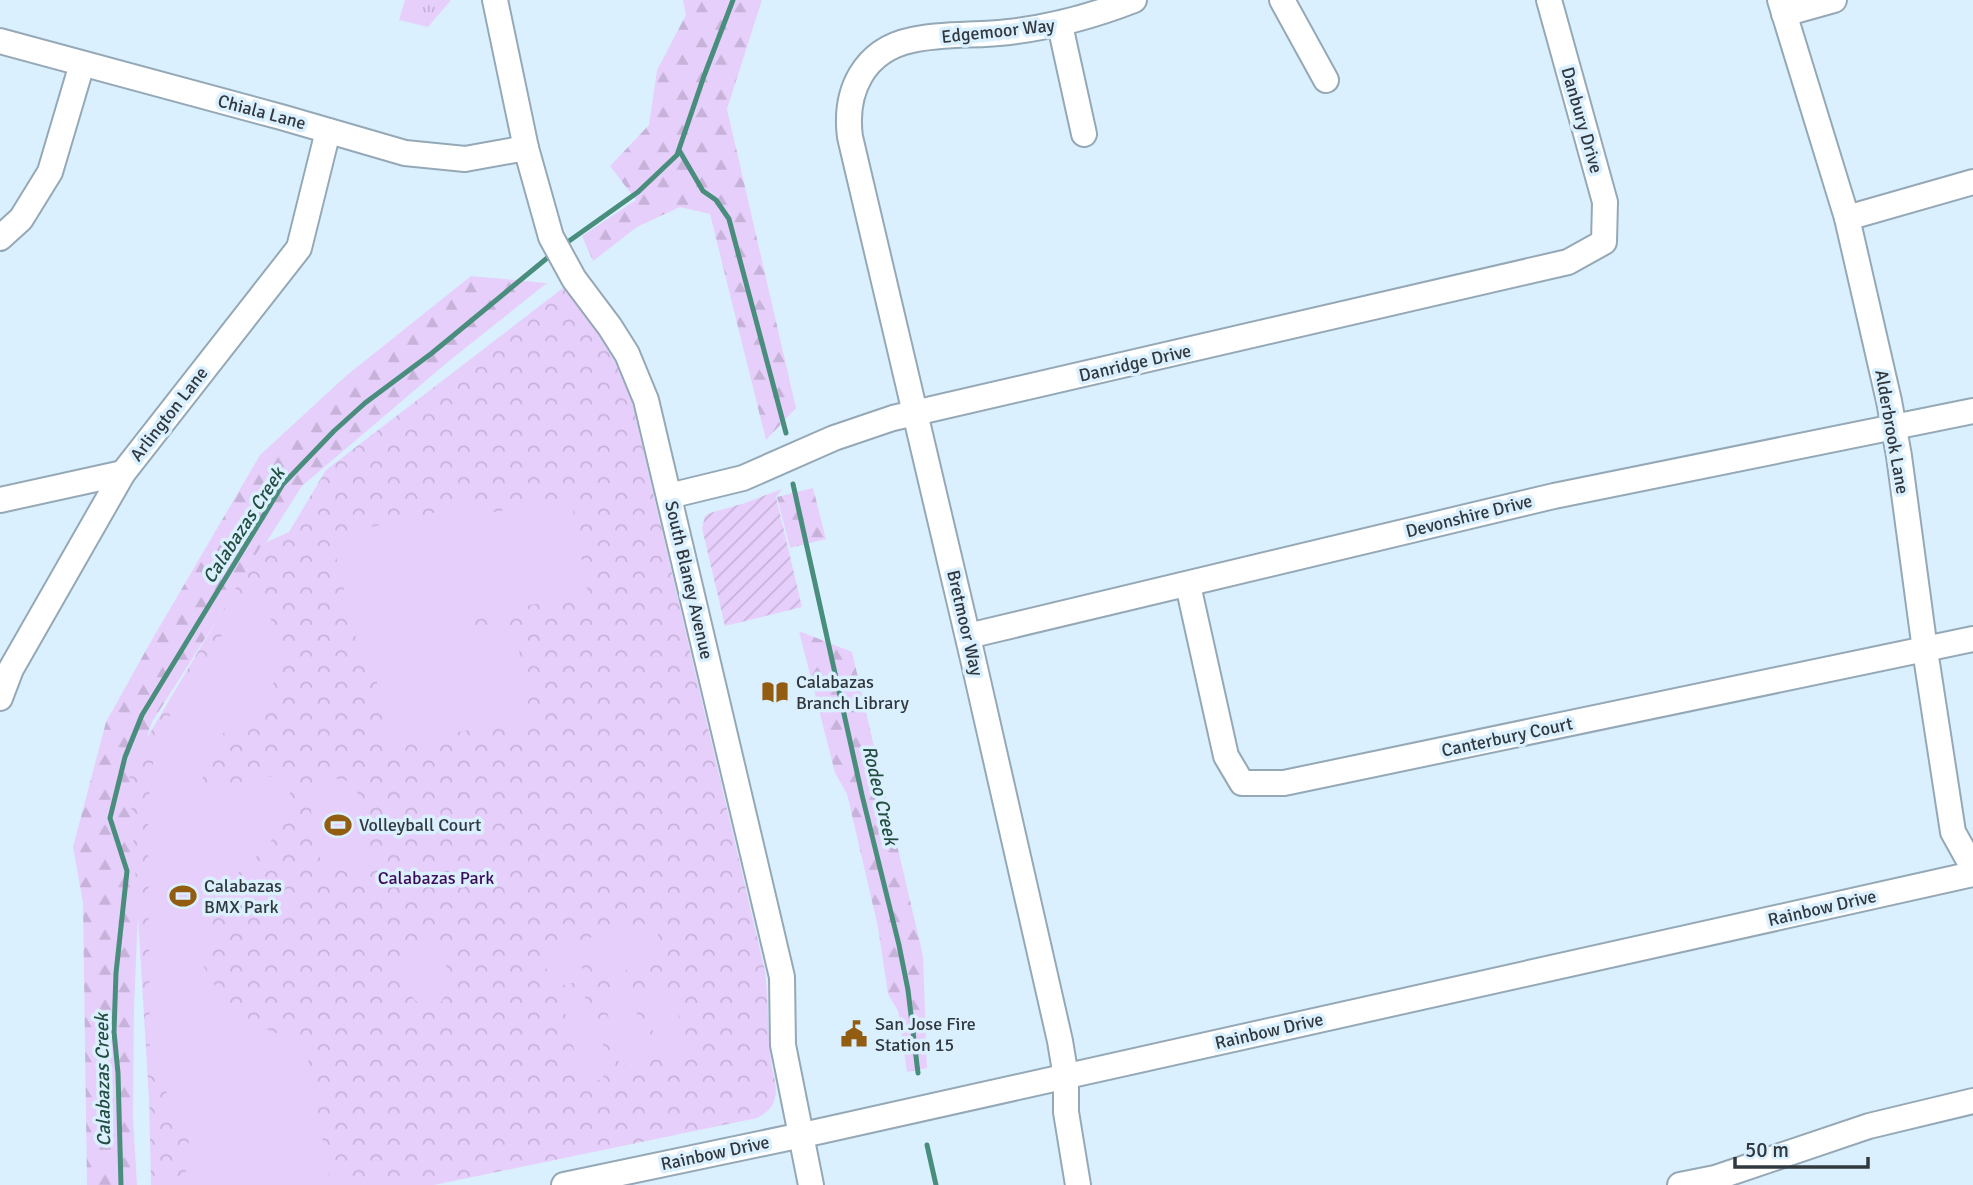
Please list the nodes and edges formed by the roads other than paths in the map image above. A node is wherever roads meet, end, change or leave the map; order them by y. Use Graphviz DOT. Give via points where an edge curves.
graph roads {
  1 [pos="495,0"];
  2 [pos="1134,0"];
  3 [pos="1282,0"];
  4 [pos="1549,0"];
  5 [pos="1834,0"];
  6 [pos="1782,7"];
  7 [pos="1060,25"];
  8 [pos="0,41"];
  9 [pos="82,64"];
  10 [pos="866,66"];
  11 [pos="1326,80"];
  12 [pos="328,131"];
  13 [pos="1084,134"];
  14 [pos="526,148"];
  15 [pos="1973,182"];
  16 [pos="1847,218"];
  17 [pos="0,238"];
  18 [pos="1604,242"];
  19 [pos="1973,411"];
  20 [pos="914,414"];
  21 [pos="1894,428"];
  22 [pos="123,473"];
  23 [pos="669,496"];
  24 [pos="0,500"];
  25 [pos="1188,585"];
  26 [pos="968,636"];
  27 [pos="1973,639"];
  28 [pos="1925,650"];
  29 [pos="0,698"];
  30 [pos="1973,868"];
  31 [pos="1973,874"];
  32 [pos="1066,1077"];
  33 [pos="1973,1101"];
  34 [pos="801,1135"];
  35 [pos="564,1185"];
  36 [pos="811,1185"];
  37 [pos="1078,1185"];
  38 [pos="1680,1185"];
  1 -- 14 [label="street, South Blaney Avenue"];
  2 -- 7 [label="street, Edgemoor Way"];
  3 -- 11 [label="street"];
  4 -- 18 [label="street, Danbury Drive" via="1605,202"];
  5 -- 6 [label="street"];
  6 -- 16 [label="street, Alderbrook Lane"];
  7 -- 10 [label="street, Edgemoor Way" via="912,40 888,49"];
  7 -- 13 [label="street"];
  8 -- 9 [label="street, Chiala Lane"];
  9 -- 12 [label="street, Chiala Lane"];
  9 -- 17 [label="street" via="50,172 21,219"];
  10 -- 20 [label="street, Bretmoor Way" via="850,100 850,137"];
  12 -- 14 [label="street, Chiala Lane" via="405,153 465,159"];
  12 -- 22 [label="street, Arlington Lane" via="299,248"];
  14 -- 23 [label="street, South Blaney Avenue" via="556,247 637,376"];
  15 -- 16 [label="street"];
  16 -- 21 [label="street, Alderbrook Lane"];
  18 -- 20 [label="street, Danridge Drive" via="1568,262"];
  19 -- 21 [label="street, Devonshire Drive"];
  20 -- 23 [label="street, Danridge Drive" via="834,438 743,478"];
  20 -- 26 [label="street, Bretmoor Way"];
  21 -- 25 [label="street, Devonshire Drive" via="1554,495"];
  21 -- 28 [label="street, Alderbrook Lane"];
  22 -- 24 [label="street"];
  22 -- 29 [label="street, Arlington Lane" via="11,669"];
  23 -- 34 [label="street, South Blaney Avenue" via="782,977 783,1045"];
  25 -- 26 [label="street, Devonshire Drive"];
  25 -- 28 [label="street, Canterbury Court" via="1226,757 1242,783 1284,783"];
  26 -- 32 [label="street, Bretmoor Way"];
  27 -- 28 [label="street, Canterbury Court"];
  28 -- 30 [label="street, Alderbrook Lane" via="1953,832"];
  31 -- 32 [label="street, Rainbow Drive"];
  32 -- 34 [label="street, Rainbow Drive"];
  32 -- 37 [label="street, Bretmoor Way" via="1066,1112"];
  33 -- 38 [label="street" via="1869,1126 1715,1178"];
  34 -- 35 [label="street, Rainbow Drive"];
  34 -- 36 [label="street, South Blaney Avenue"];
}
